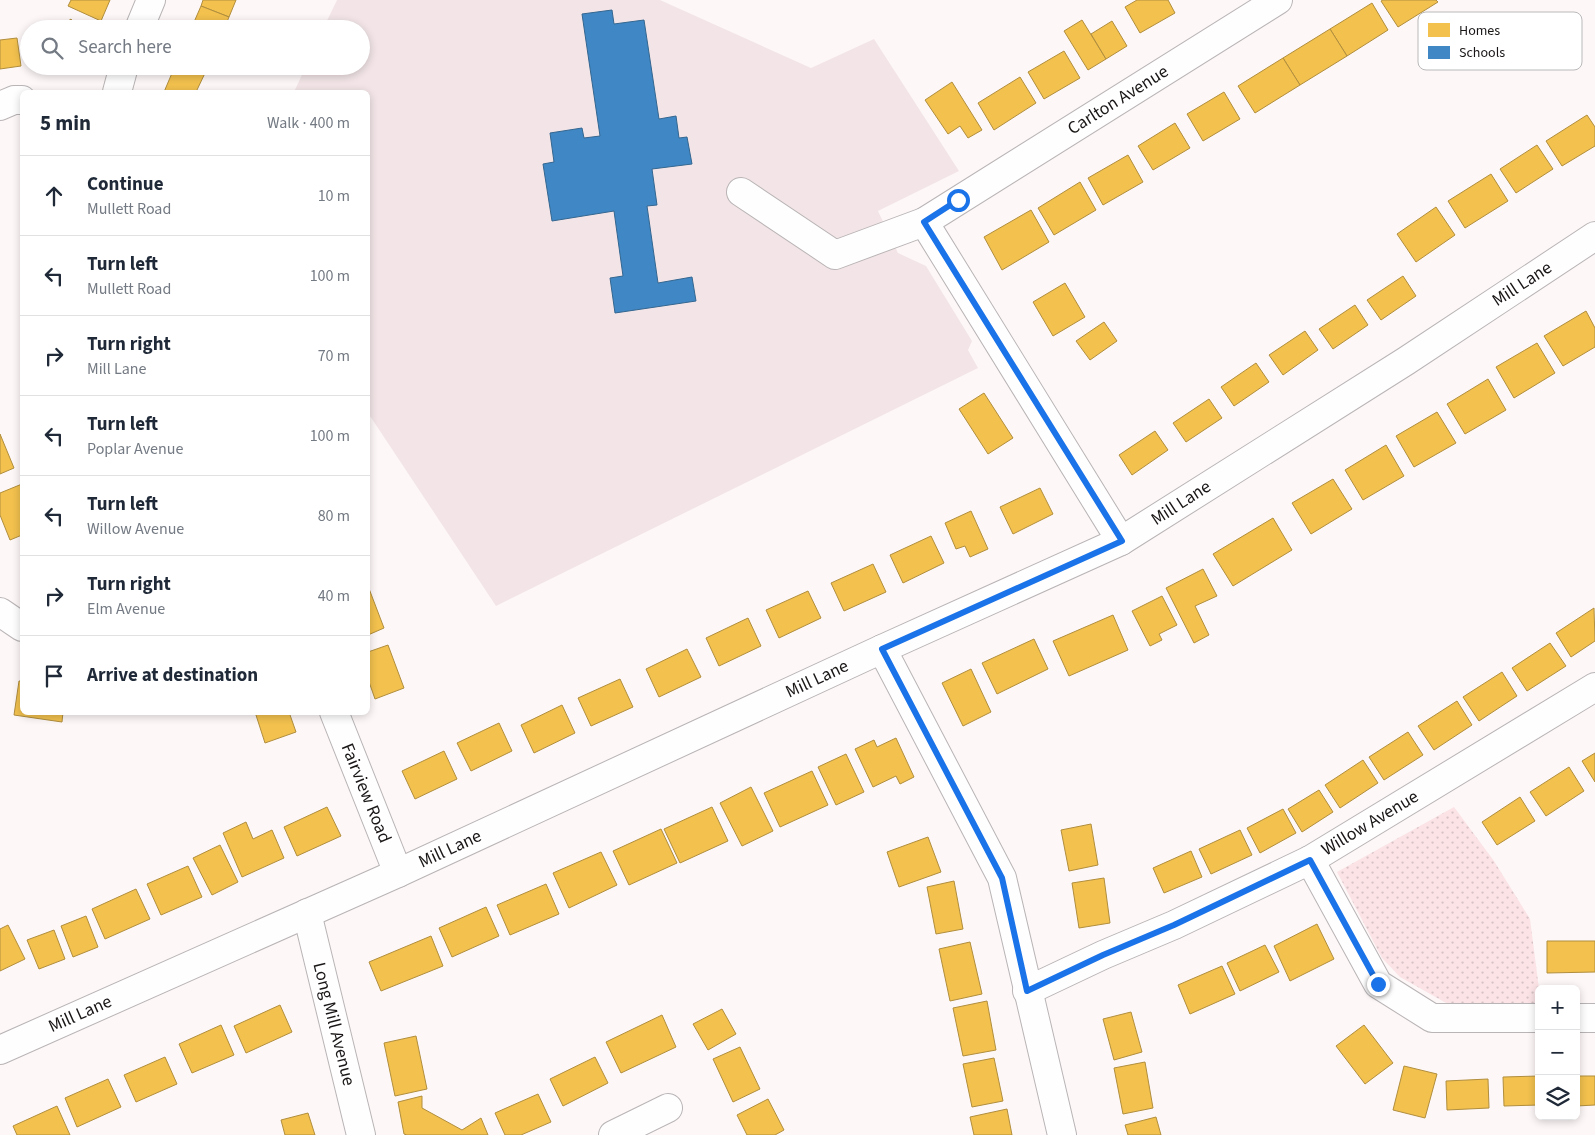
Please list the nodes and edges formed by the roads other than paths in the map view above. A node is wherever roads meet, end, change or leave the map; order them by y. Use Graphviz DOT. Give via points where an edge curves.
graph roads {
  1 [pos="151,0"];
  2 [pos="1278,0"];
  3 [pos="143,20"];
  4 [pos="122,75"];
  5 [pos="118,90"];
  6 [pos="20,100"];
  7 [pos="0,106"];
  8 [pos="741,192"];
  9 [pos="924,222"];
  10 [pos="1595,236"];
  11 [pos="1122,541"];
  12 [pos="0,612"];
  13 [pos="20,626"];
  14 [pos="882,649"];
  15 [pos="1595,687"];
  16 [pos="335,715"];
  17 [pos="1310,860"];
  18 [pos="398,873"];
  19 [pos="307,913"];
  20 [pos="1027,991"];
  21 [pos="1535,1018"];
  22 [pos="1580,1018"];
  23 [pos="1595,1018"];
  24 [pos="0,1050"];
  25 [pos="668,1108"];
  26 [pos="362,1135"];
  27 [pos="614,1135"];
  28 [pos="1062,1135"];
  1 -- 3 [label="street"];
  2 -- 9 [label="street, Carlton Avenue"];
  4 -- 5 [label="street"];
  6 -- 7 [label="street"];
  8 -- 9 [label="street, Carlton Avenue" via="835,255"];
  9 -- 11 [label="street"];
  10 -- 11 [label="street, Mill Lane" via="1406,361"];
  11 -- 14 [label="street, Mill Lane"];
  12 -- 13 [label="street"];
  14 -- 18 [label="street, Mill Lane"];
  14 -- 20 [label="street" via="1002,878"];
  15 -- 17 [label="street, Willow Avenue"];
  16 -- 18 [label="street, Fairview Road"];
  17 -- 20 [label="street, Willow Avenue"];
  17 -- 21 [label="street" via="1378,984 1432,1018"];
  18 -- 19 [label="street, Mill Lane"];
  19 -- 24 [label="street, Mill Lane"];
  19 -- 26 [label="street, Long Mill Avenue"];
  20 -- 28 [label="street"];
  22 -- 23 [label="street"];
  25 -- 27 [label="street"];
}
